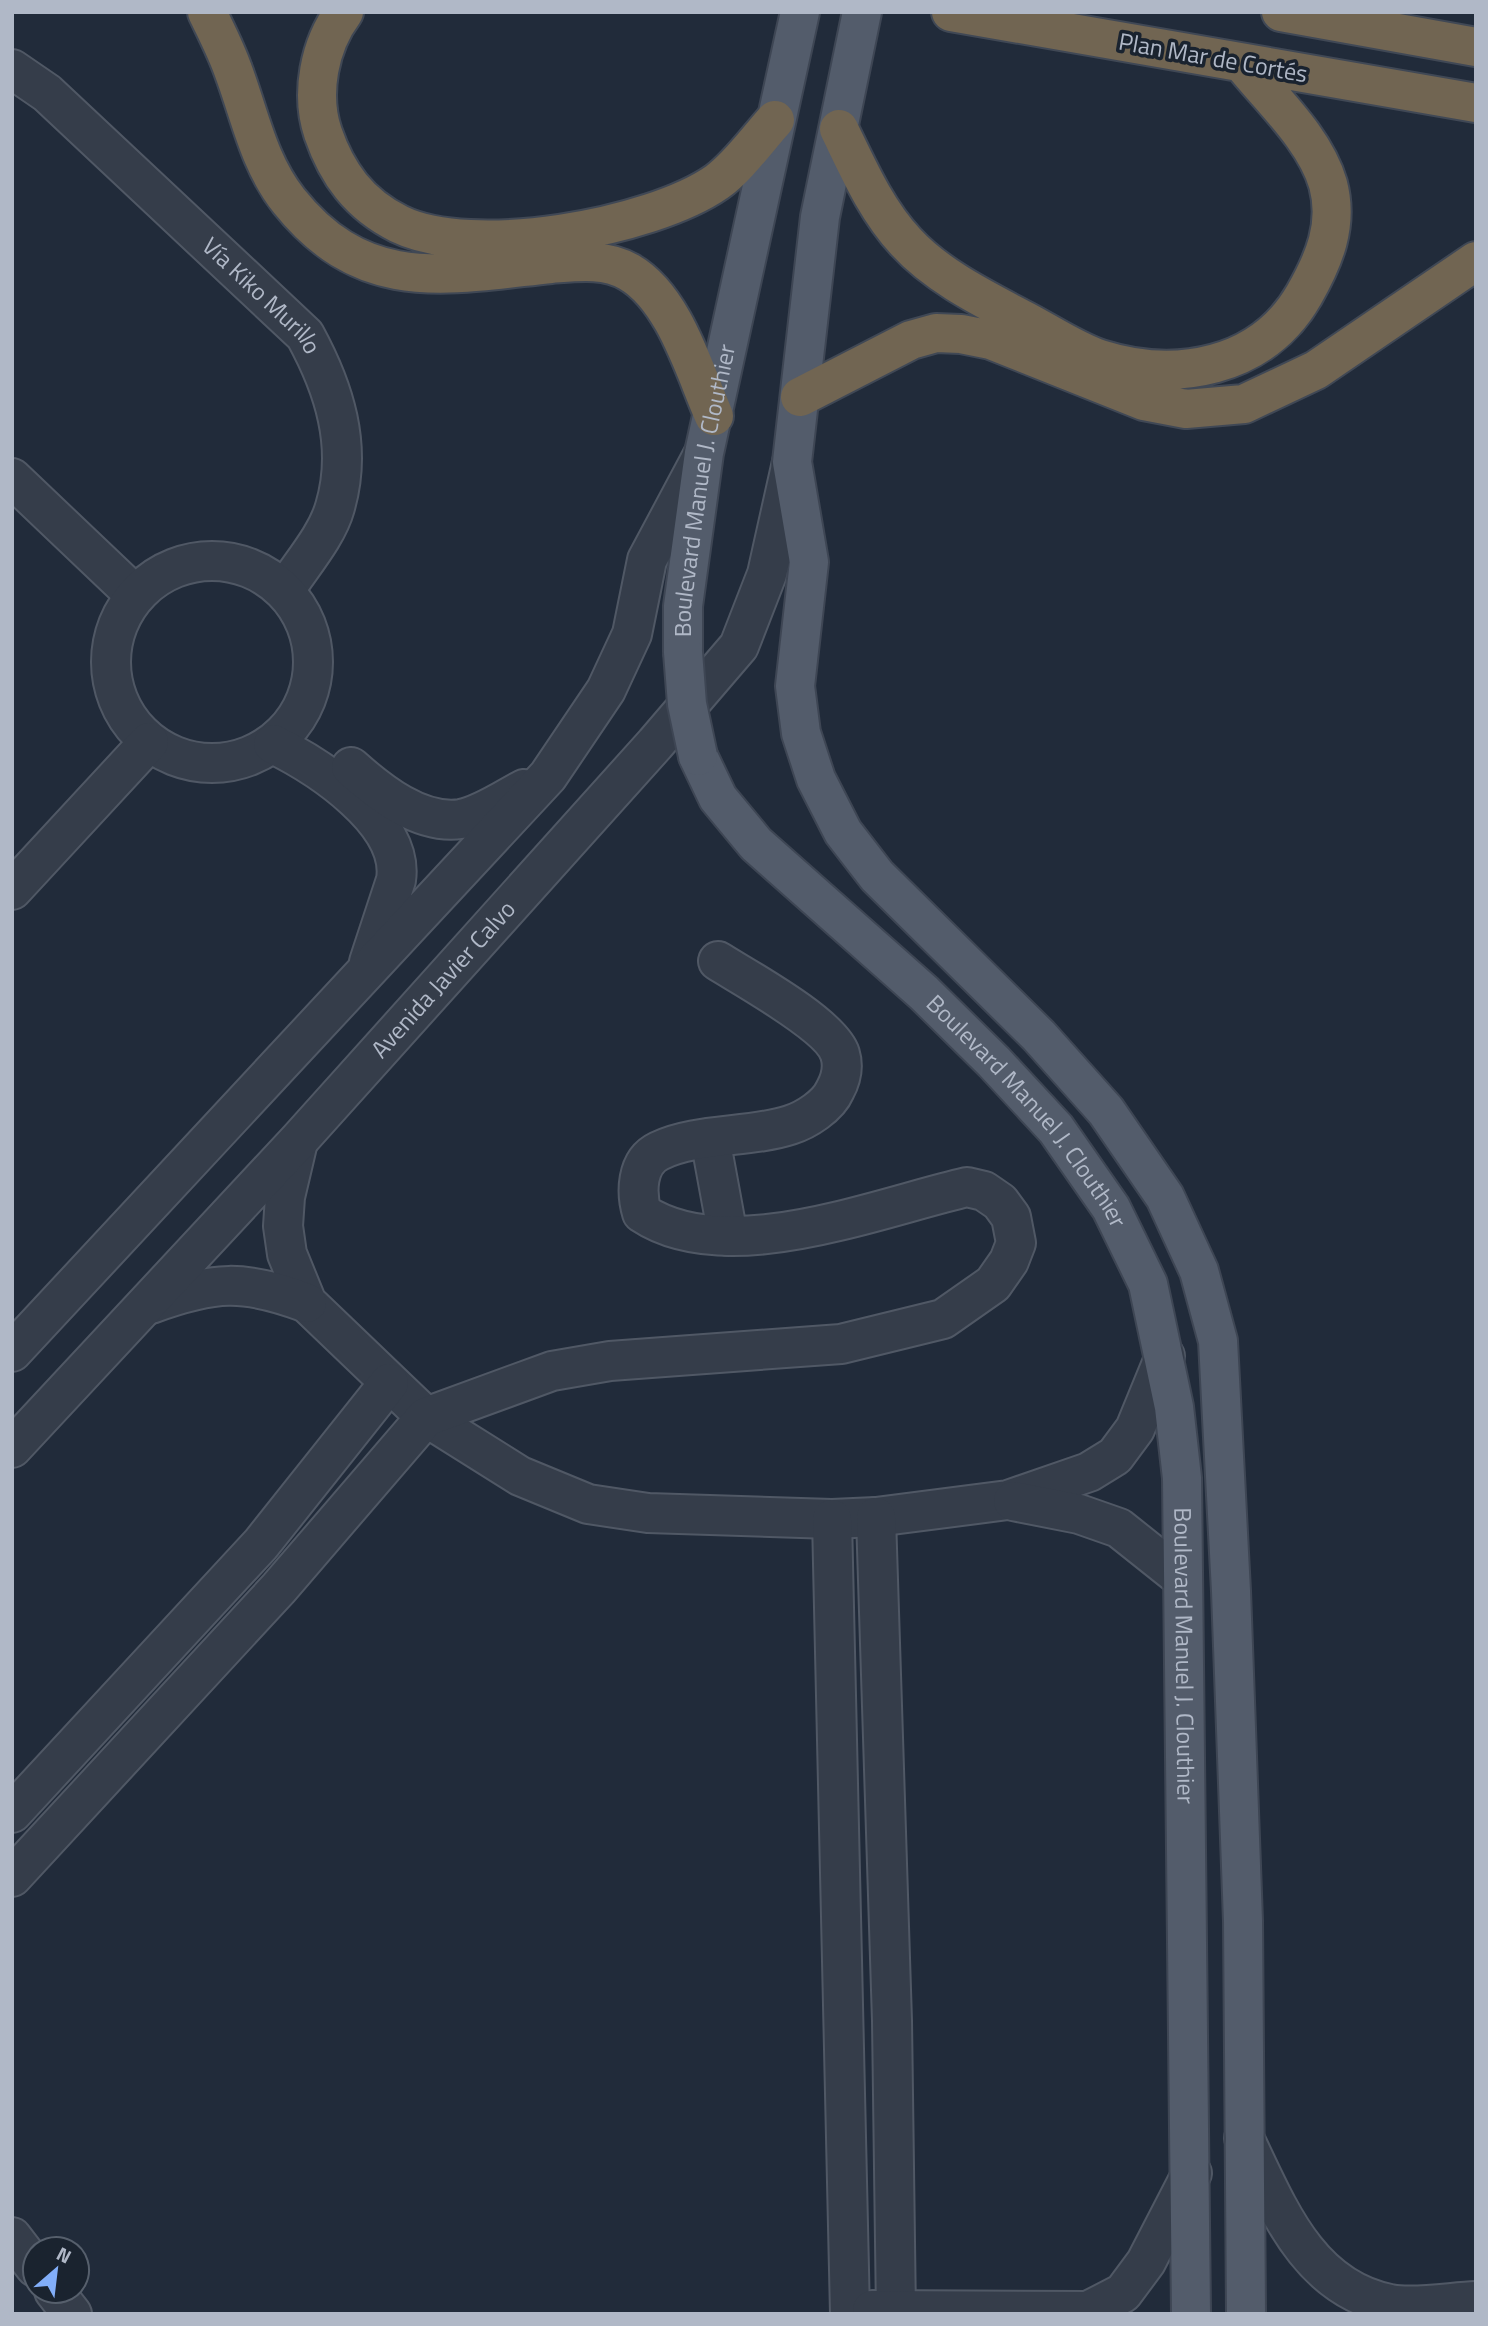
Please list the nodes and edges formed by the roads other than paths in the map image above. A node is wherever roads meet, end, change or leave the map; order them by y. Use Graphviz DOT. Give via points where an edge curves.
graph roads {
  1 [pos="207,12"];
  2 [pos="344,12"];
  3 [pos="862,12"];
  4 [pos="951,12"];
  5 [pos="1281,12"];
  6 [pos="797,30"];
  7 [pos="1476,47"];
  8 [pos="1243,64"];
  9 [pos="12,69"];
  10 [pos="1476,103"];
  11 [pos="775,120"];
  12 [pos="839,129"];
  13 [pos="1476,261"];
  14 [pos="800,397"];
  15 [pos="714,415"];
  16 [pos="704,453"];
  17 [pos="792,462"];
  18 [pos="12,478"];
  19 [pos="285,590"];
  20 [pos="135,594"];
  21 [pos="285,731"];
  22 [pos="149,742"];
  23 [pos="548,776"];
  24 [pos="12,890"];
  25 [pos="718,961"];
  26 [pos="365,975"];
  27 [pos="710,1138"];
  28 [pos="299,1140"];
  29 [pos="728,1236"];
  30 [pos="307,1303"];
  31 [pos="148,1305"];
  32 [pos="12,1352"];
  33 [pos="1165,1356"];
  34 [pos="389,1383"];
  35 [pos="425,1418"];
  36 [pos="12,1448"];
  37 [pos="1008,1500"];
  38 [pos="876,1517"];
  39 [pos="832,1519"];
  40 [pos="1183,1579"];
  41 [pos="12,1813"];
  42 [pos="12,1877"];
  43 [pos="1244,2138"];
  44 [pos="1192,2173"];
  45 [pos="1476,2301"];
  46 [pos="847,2312"];
  47 [pos="896,2312"];
  48 [pos="1191,2314"];
  49 [pos="1246,2314"];
  1 -- 15 [label="highway" via="267,165 288,200 335,245 399,273 437,276 585,261 631,272 674,322"];
  2 -- 11 [label="highway" via="320,67 317,89 318,119 329,150 346,183 377,212 428,234 508,238 571,232 624,220 679,201 717,181"];
  3 -- 12 [label="main road, Boulevard Manuel J. Clouthier"];
  4 -- 8 [label="highway, Plan Mar de Cortés"];
  5 -- 7 [label="highway"];
  6 -- 11 [label="main road, Boulevard Manuel J. Clouthier"];
  8 -- 10 [label="highway, Plan Mar de Cortés"];
  8 -- 12 [label="highway" via="1311,149 1327,183 1332,224 1321,266 1283,324 1262,342 1220,364 1166,371 1098,358 949,277 906,243 868,188"];
  9 -- 19 [label="street, Vía Kiko Murillo" via="47,93 305,335 326,374 341,422 335,508"];
  11 -- 15 [label="main road, Boulevard Manuel J. Clouthier"];
  12 -- 14 [label="main road, Boulevard Manuel J. Clouthier" via="820,217"];
  13 -- 14 [label="highway" via="1316,370 1244,404 1186,409 1144,401 991,340 936,333 911,340"];
  14 -- 17 [label="main road, Boulevard Manuel J. Clouthier"];
  15 -- 16 [label="main road, Boulevard Manuel J. Clouthier"];
  16 -- 23 [label="street" via="647,560 632,634 606,690"];
  16 -- 33 [label="main road, Boulevard Manuel J. Clouthier, bridge" via="683,606 683,652 698,756 719,799 756,844 924,993 1056,1129 1111,1208 1143,1273"];
  17 -- 28 [label="street, Avenida Javier Calvo" via="767,574 739,646"];
  17 -- 43 [label="main road, Boulevard Manuel J. Clouthier" via="809,562 795,685 801,733 816,779 843,832 877,876 1039,1036 1106,1111 1165,1196 1199,1271 1215,1329 1237,1752"];
  18 -- 20 [label="street"];
  19 -- 20 [label="street" via="258,571 226,561 193,562 161,574"];
  19 -- 21 [label="street" via="312,639 314,666 309,694"];
  20 -- 22 [label="street" via="118,623 110,654 113,687 127,718"];
  21 -- 22 [label="street" via="244,759 211,764 178,758"];
  21 -- 23 [label="street" via="421,814 460,819"];
  21 -- 26 [label="street" via="302,758 362,806 394,851 396,880"];
  22 -- 24 [label="street"];
  23 -- 26 [label="street"];
  25 -- 27 [label="street" via="796,1010 829,1037 840,1054 841,1077 832,1097 791,1125"];
  26 -- 32 [label="street"];
  27 -- 29 [label="street"];
  27 -- 29 [label="street" via="657,1151 639,1180 637,1198 642,1213 662,1227"];
  28 -- 30 [label="street" via="283,1226 287,1254"];
  28 -- 31 [label="street, Avenida Javier Calvo"];
  29 -- 35 [label="street" via="819,1227 967,1187 1000,1202 1011,1217 1016,1243 993,1284 943,1319 841,1344 610,1361 552,1371"];
  30 -- 31 [label="street" via="236,1284 197,1287"];
  30 -- 34 [label="street"];
  31 -- 36 [label="street, Avenida Javier Calvo"];
  33 -- 37 [label="street" via="1135,1429 1115,1456 1089,1472"];
  33 -- 40 [label="main road, Boulevard Manuel J. Clouthier" via="1182,1478"];
  34 -- 35 [label="street"];
  34 -- 41 [label="street" via="261,1544"];
  35 -- 39 [label="street" via="520,1476 588,1504 648,1513"];
  35 -- 42 [label="street" via="279,1588"];
  37 -- 38 [label="street"];
  37 -- 40 [label="street" via="1079,1514 1119,1528"];
  38 -- 39 [label="street"];
  38 -- 47 [label="street"];
  39 -- 46 [label="street"];
  40 -- 44 [label="main road, Boulevard Manuel J. Clouthier"];
  43 -- 45 [label="street" via="1285,2224 1312,2262 1346,2289 1391,2305"];
  43 -- 49 [label="main road, Boulevard Manuel J. Clouthier"];
  44 -- 47 [label="street" via="1146,2262 1123,2293 1088,2311"];
  44 -- 48 [label="main road, Boulevard Manuel J. Clouthier"];
  46 -- 47 [label="street"];
}
